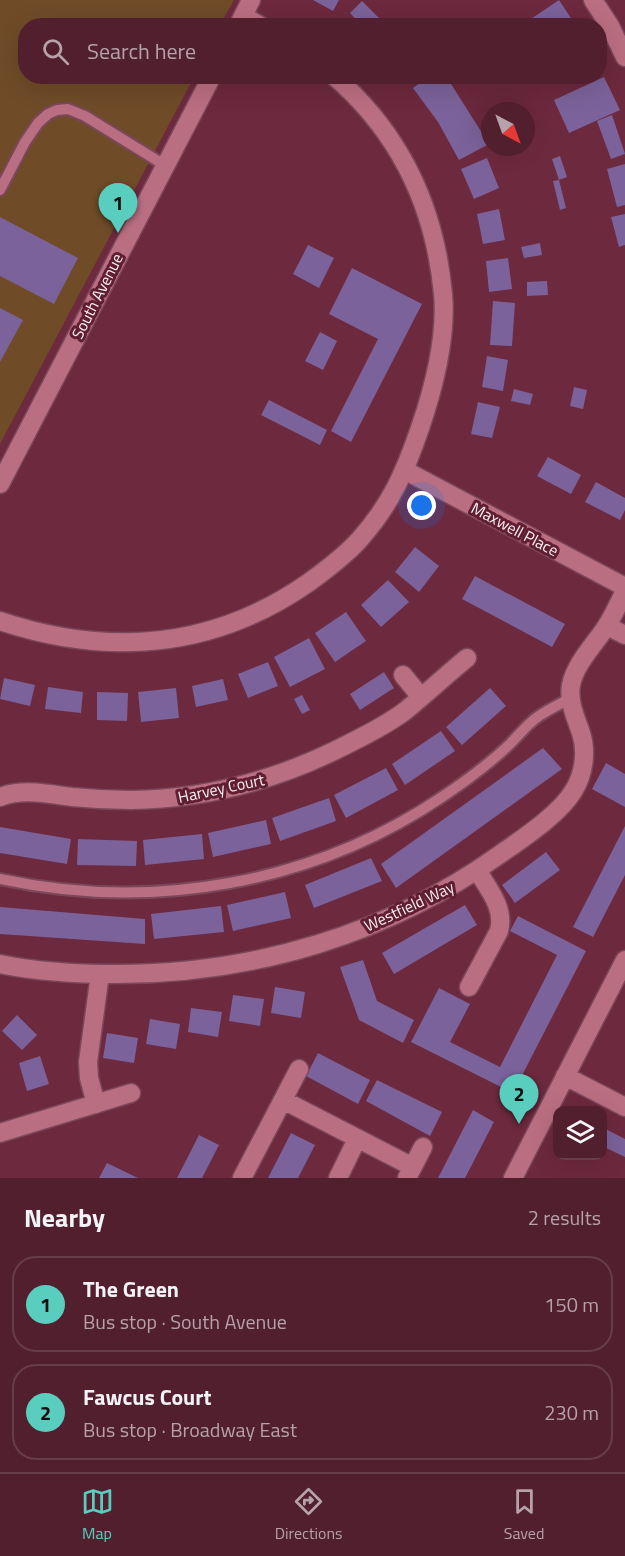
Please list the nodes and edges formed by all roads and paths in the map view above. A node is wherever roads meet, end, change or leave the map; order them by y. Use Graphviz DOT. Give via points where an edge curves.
graph roads {
  1 [pos="593,0"];
  2 [pos="617,22"];
  3 [pos="625,57"];
  4 [pos="208,84"];
  5 [pos="343,84"];
  6 [pos="166,166"];
  7 [pos="0,190"];
  8 [pos="405,471"];
  9 [pos="0,484"];
  10 [pos="625,589"];
  11 [pos="0,621"];
  12 [pos="607,626"];
  13 [pos="625,635"];
  14 [pos="467,658"];
  15 [pos="403,675"];
  16 [pos="421,696"];
  17 [pos="571,698"];
  18 [pos="0,797"];
  19 [pos="477,870"];
  20 [pos="0,879"];
  21 [pos="625,960"];
  22 [pos="0,963"];
  23 [pos="100,974"];
  24 [pos="469,987"];
  25 [pos="299,1069"];
  26 [pos="565,1076"];
  27 [pos="131,1093"];
  28 [pos="283,1100"];
  29 [pos="96,1104"];
  30 [pos="625,1107"];
  31 [pos="0,1133"];
  32 [pos="357,1139"];
  33 [pos="423,1147"];
  34 [pos="410,1173"];
  35 [pos="242,1178"];
  36 [pos="338,1178"];
  37 [pos="513,1178"];
  1 -- 2 [label="street"];
  2 -- 3 [label="street"];
  4 -- 6 [label="street, South Avenue"];
  5 -- 8 [label="street" via="379,123 403,158 434,240 443,296 441,345 432,392"];
  6 -- 7 [label="lane" via="85,116 68,109 57,110 38,123"];
  6 -- 9 [label="street, South Avenue"];
  8 -- 10 [label="street, Maxwell Place"];
  8 -- 11 [label="street" via="377,518 339,560 288,596 225,626 133,643 47,635"];
  10 -- 12 [label="street, Westfield Way"];
  12 -- 13 [label="street"];
  12 -- 17 [label="street, Westfield Way" via="577,670"];
  14 -- 16 [label="street, Harvey Court"];
  15 -- 16 [label="street"];
  16 -- 18 [label="street, Harvey Court" via="404,712 340,748 277,776 220,792 151,800 101,800 27,792"];
  17 -- 19 [label="street, Westfield Way" via="584,752 574,791 528,835"];
  17 -- 20 [label="lane" via="538,716 476,773 441,798 362,842 284,872 209,887 123,894 35,887"];
  19 -- 23 [label="street, Westfield Way" via="386,920 313,946 195,970"];
  19 -- 24 [label="street" via="498,905 501,922"];
  21 -- 26 [label="street"];
  22 -- 23 [label="street, Westfield Way"];
  23 -- 29 [label="street" via="88,1062"];
  25 -- 28 [label="street"];
  26 -- 30 [label="street"];
  26 -- 37 [label="street"];
  27 -- 29 [label="street"];
  28 -- 32 [label="street"];
  28 -- 35 [label="street"];
  29 -- 31 [label="street"];
  32 -- 34 [label="street"];
  32 -- 36 [label="street"];
  33 -- 34 [label="street"];
}
